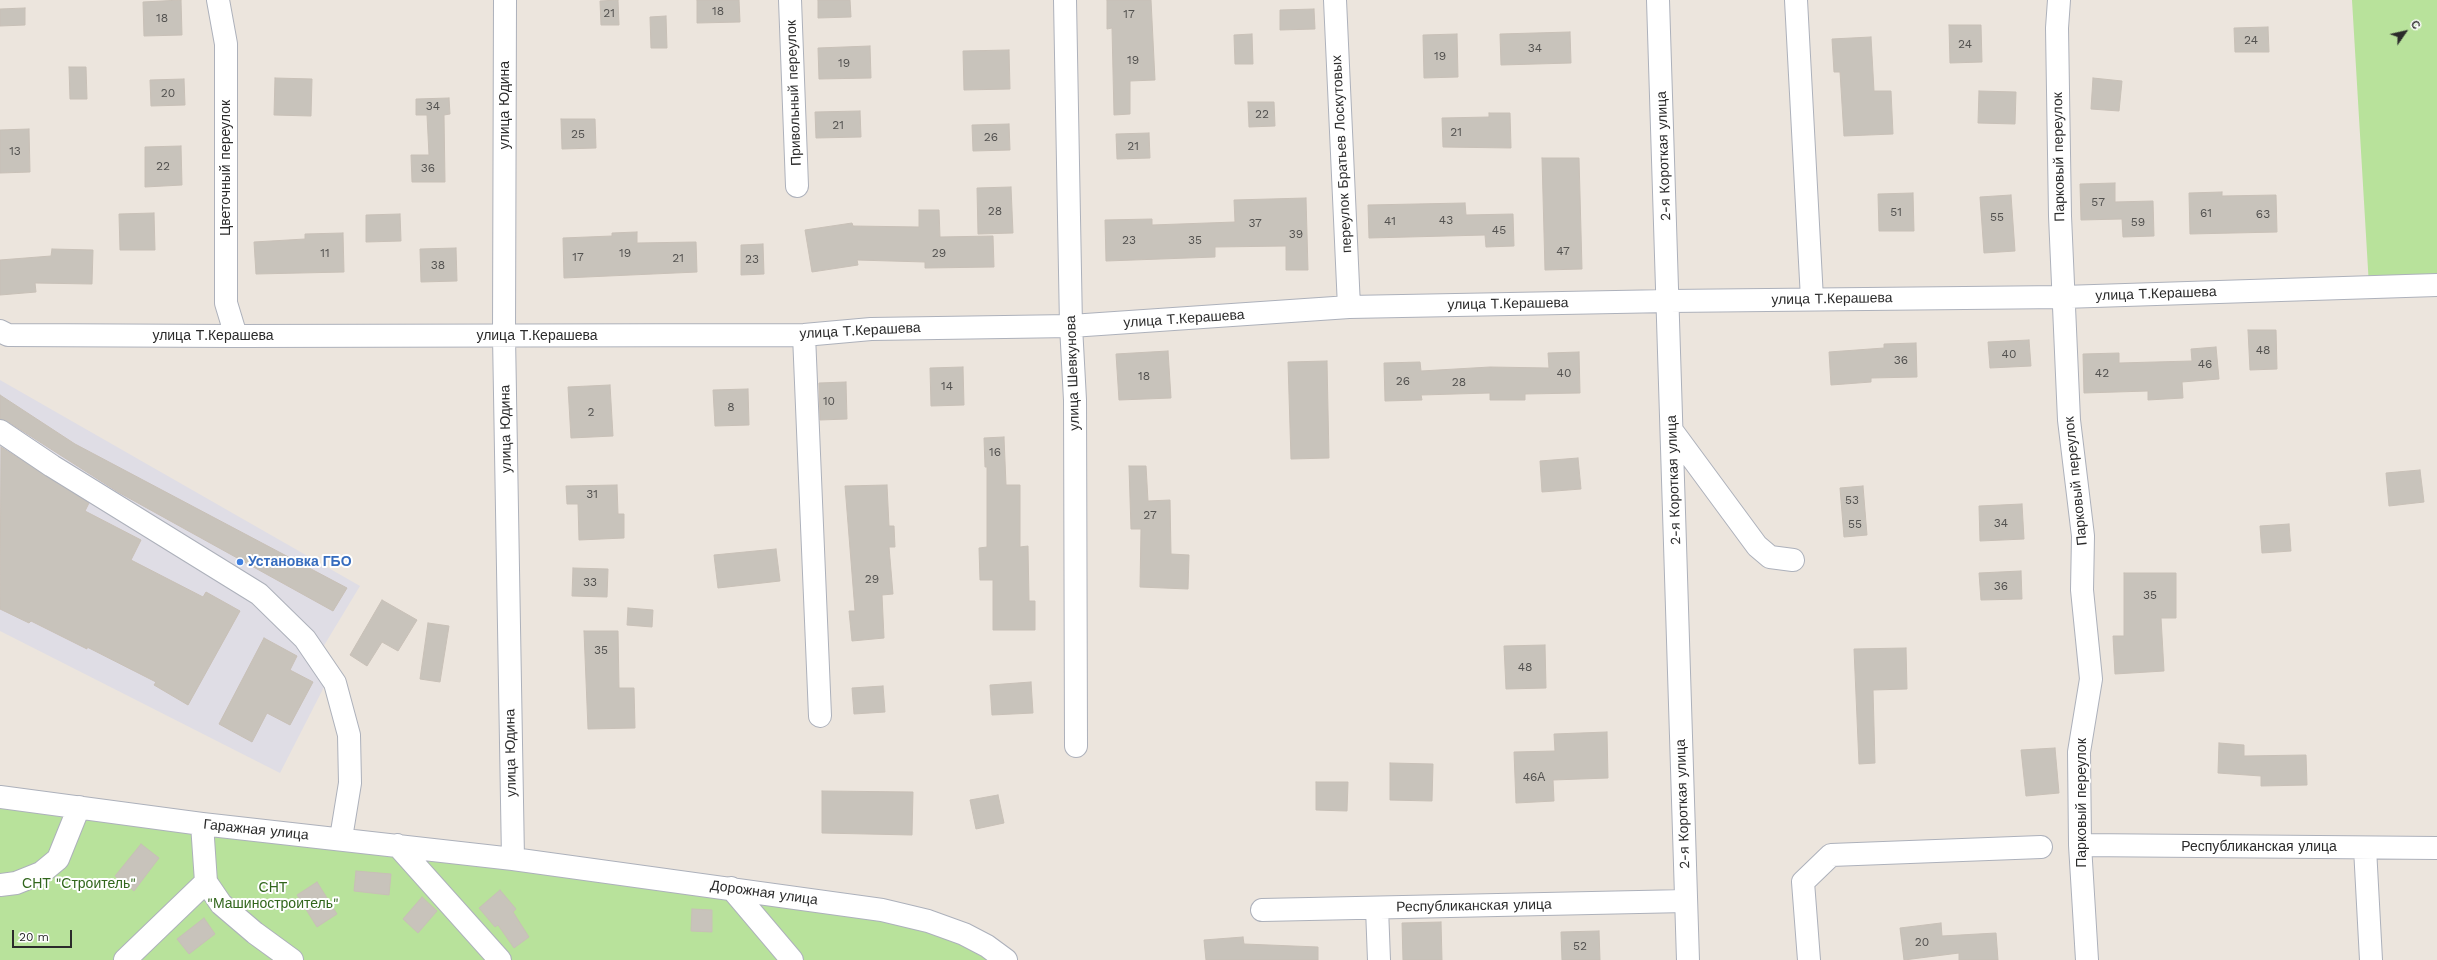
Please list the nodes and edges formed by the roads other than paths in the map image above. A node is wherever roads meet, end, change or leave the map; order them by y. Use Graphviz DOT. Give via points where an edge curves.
graph roads {
  1 [pos="218,0"];
  2 [pos="505,0"];
  3 [pos="790,0"];
  4 [pos="1065,0"];
  5 [pos="1334,0"];
  6 [pos="1658,0"];
  7 [pos="1796,0"];
  8 [pos="2059,0"];
  9 [pos="797,186"];
  10 [pos="2437,285"];
  11 [pos="2063,297"];
  12 [pos="1812,300"];
  13 [pos="1669,301"];
  14 [pos="1349,307"];
  15 [pos="1071,326"];
  16 [pos="0,331"];
  17 [pos="804,335"];
  18 [pos="236,336"];
  19 [pos="504,336"];
  20 [pos="0,431"];
  21 [pos="1672,432"];
  22 [pos="1793,560"];
  23 [pos="820,716"];
  24 [pos="1076,746"];
  25 [pos="0,797"];
  26 [pos="79,807"];
  27 [pos="202,824"];
  28 [pos="341,838"];
  29 [pos="397,845"];
  30 [pos="2080,845"];
  31 [pos="2041,847"];
  32 [pos="2365,848"];
  33 [pos="2437,848"];
  34 [pos="512,859"];
  35 [pos="206,882"];
  36 [pos="0,885"];
  37 [pos="731,888"];
  38 [pos="1686,901"];
  39 [pos="1377,908"];
  40 [pos="1262,910"];
  41 [pos="125,960"];
  42 [pos="292,960"];
  43 [pos="500,960"];
  44 [pos="792,960"];
  45 [pos="1006,960"];
  46 [pos="1379,960"];
  47 [pos="1688,960"];
  48 [pos="1809,960"];
  49 [pos="2087,960"];
  50 [pos="2370,960"];
  1 -- 18 [label="street, Цветочный переулок" via="226,44 226,303"];
  2 -- 19 [label="street, улица Юдина"];
  3 -- 9 [label="street, Привольный переулок"];
  4 -- 15 [label="street, улица Шевкунова"];
  5 -- 14 [label="street, переулок Братьев Лоскутовых"];
  6 -- 13 [label="street, 2-я Короткая улица"];
  7 -- 12 [label="street"];
  8 -- 11 [label="street, Парковый переулок" via="2057,36"];
  10 -- 11 [label="street, улица Т.Керашева"];
  11 -- 12 [label="street, улица Т.Керашева"];
  11 -- 30 [label="street, Парковый переулок" via="2069,420 2083,536 2082,590 2091,679 2079,752"];
  12 -- 13 [label="street, улица Т.Керашева"];
  13 -- 14 [label="street, улица Т.Керашева"];
  13 -- 21 [label="street, 2-я Короткая улица"];
  14 -- 15 [label="street, улица Т.Керашева"];
  15 -- 17 [label="street, улица Т.Керашева" via="872,329"];
  15 -- 24 [label="street, улица Шевкунова" via="1076,400"];
  16 -- 18 [label="street, улица Т.Керашева" via="8,335"];
  17 -- 19 [label="street, улица Т.Керашева"];
  17 -- 23 [label="street"];
  18 -- 19 [label="street, улица Т.Керашева"];
  19 -- 34 [label="street, улица Юдина"];
  20 -- 28 [label="street" via="259,594 305,639 335,683 349,735 350,783"];
  21 -- 22 [label="street" via="1757,546 1770,557"];
  21 -- 38 [label="street, 2-я Короткая улица"];
  25 -- 26 [label="street, Гаражная улица"];
  26 -- 27 [label="street, Гаражная улица"];
  26 -- 36 [label="street" via="58,859 41,873 16,883"];
  27 -- 28 [label="street, Гаражная улица"];
  27 -- 35 [label="street"];
  28 -- 29 [label="street, Гаражная улица"];
  29 -- 34 [label="street, Гаражная улица"];
  29 -- 43 [label="street"];
  30 -- 32 [label="street, Республиканская улица"];
  30 -- 49 [label="street, Парковый переулок"];
  31 -- 48 [label="street" via="1831,855 1803,882"];
  32 -- 33 [label="street, Республиканская улица"];
  32 -- 50 [label="street"];
  34 -- 37 [label="street, Дорожная улица"];
  35 -- 41 [label="street"];
  35 -- 42 [label="street" via="221,904"];
  37 -- 44 [label="street"];
  37 -- 45 [label="street, Дорожная улица" via="882,910 928,921 964,934"];
  38 -- 39 [label="street, Республиканская улица"];
  38 -- 47 [label="street, 2-я Короткая улица"];
  39 -- 40 [label="street, Республиканская улица"];
  39 -- 46 [label="street"];
}
